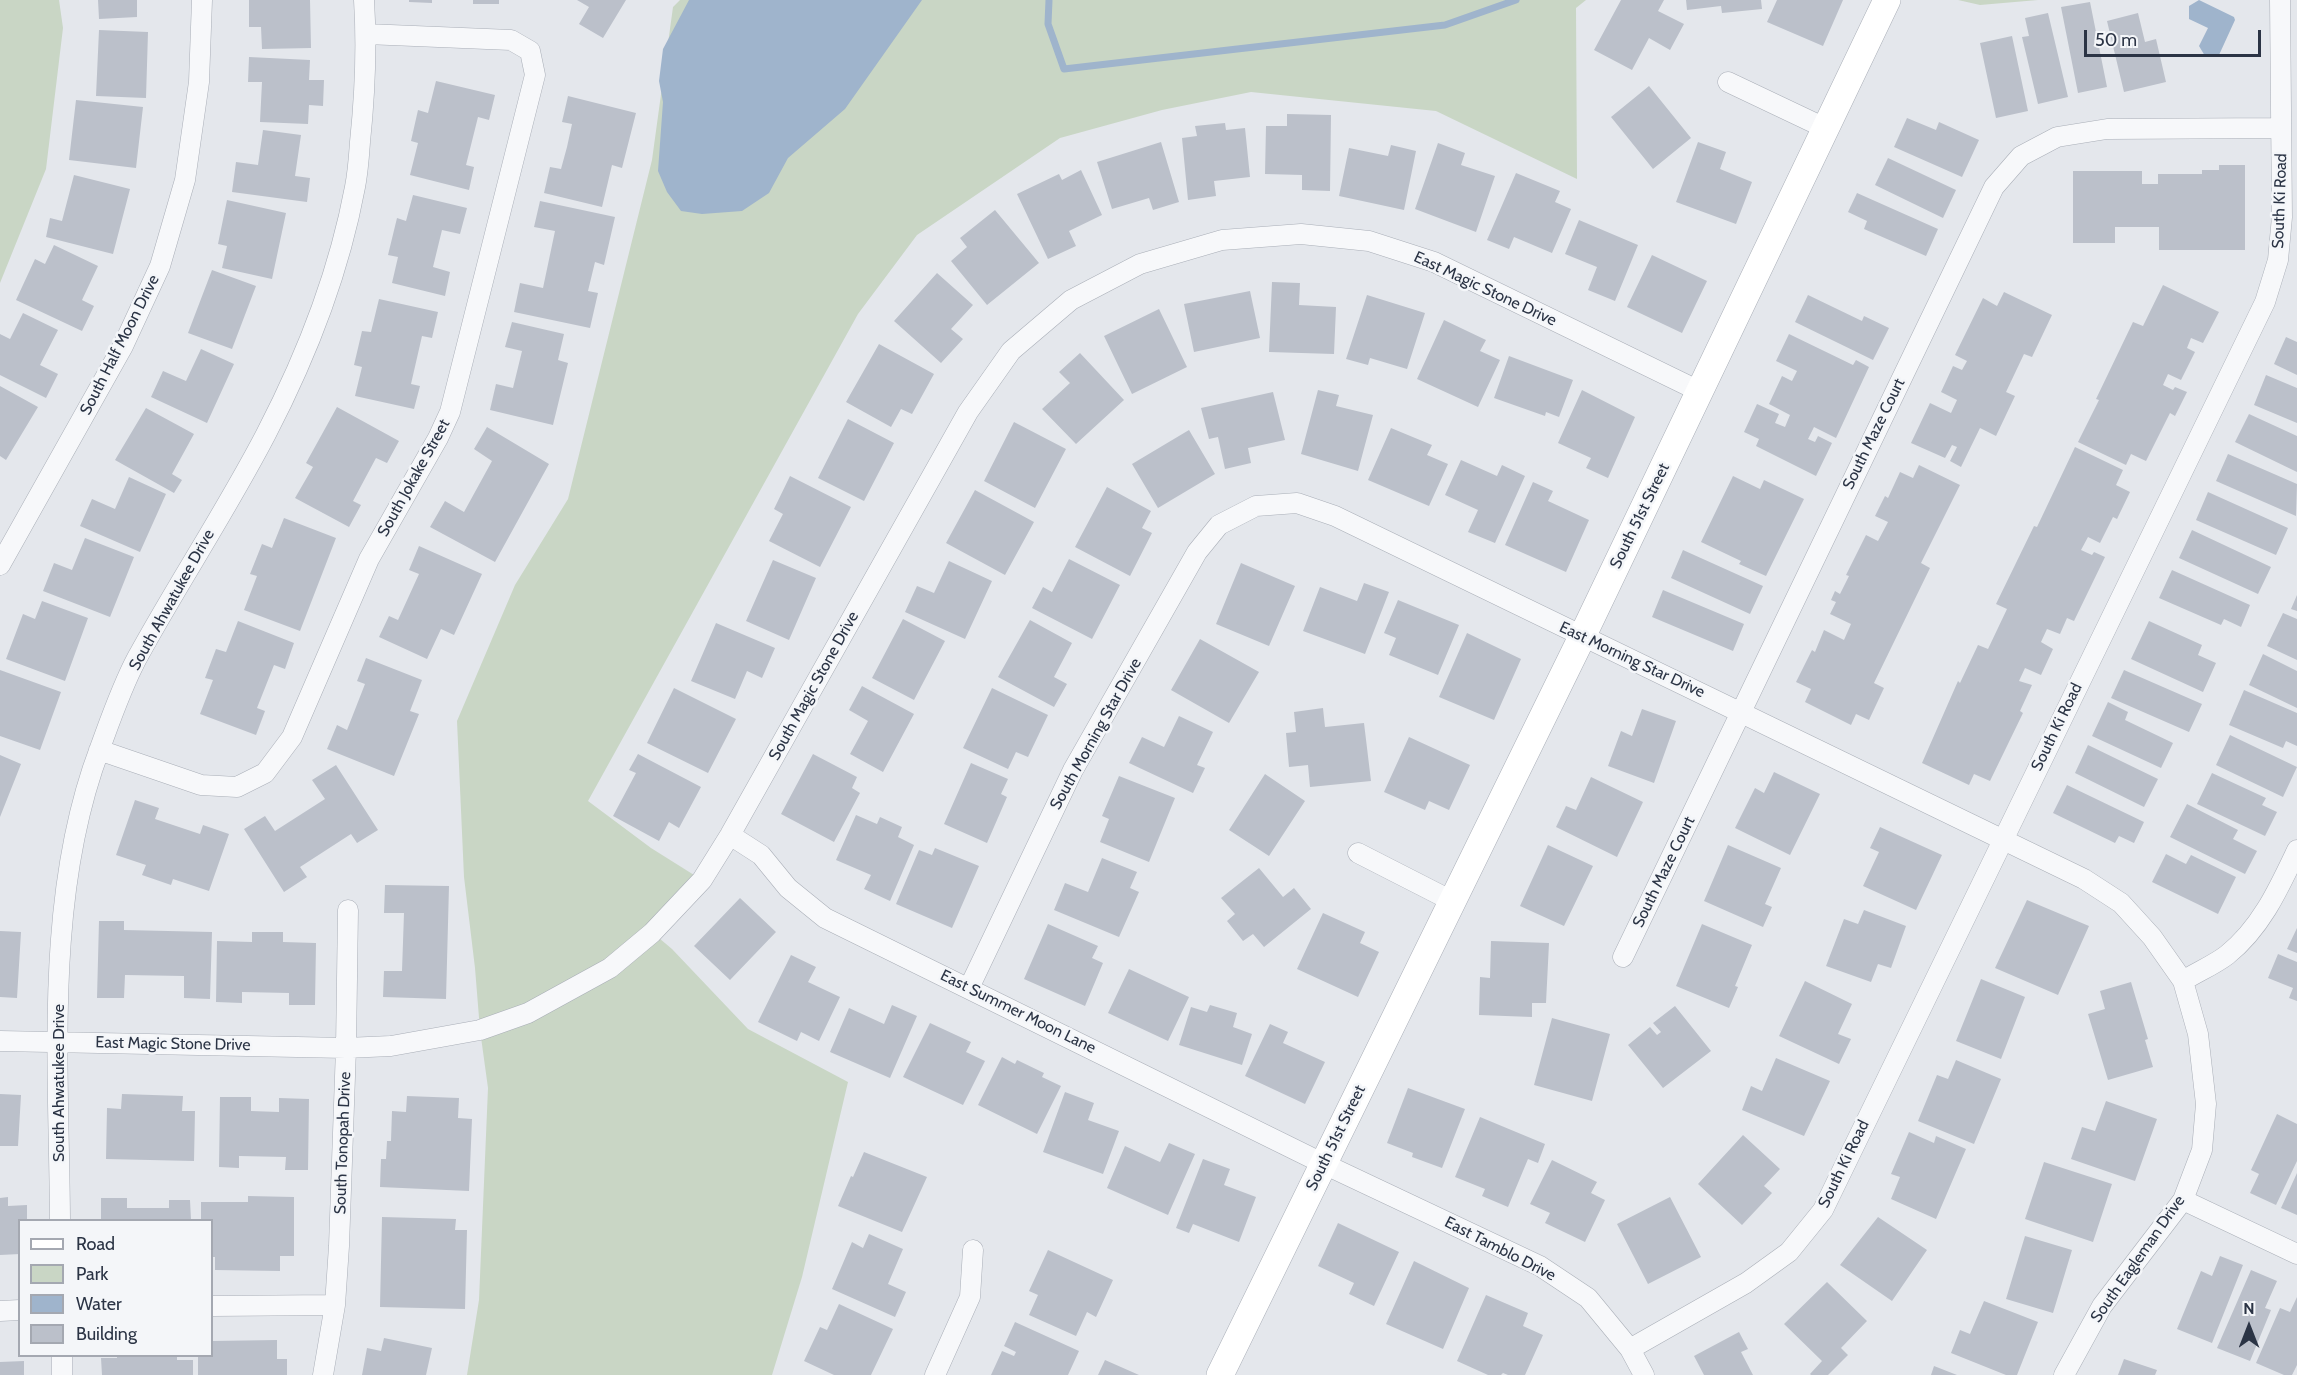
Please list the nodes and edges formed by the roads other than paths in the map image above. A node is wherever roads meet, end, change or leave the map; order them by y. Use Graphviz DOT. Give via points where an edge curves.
graph roads {
  1 [pos="202,0"];
  2 [pos="364,0"];
  3 [pos="1887,0"];
  4 [pos="2280,0"];
  5 [pos="366,34"];
  6 [pos="1728,82"];
  7 [pos="2281,128"];
  8 [pos="1827,129"];
  9 [pos="1222,240"];
  10 [pos="1699,391"];
  11 [pos="1256,506"];
  12 [pos="0,565"];
  13 [pos="1582,637"];
  14 [pos="1740,712"];
  15 [pos="99,750"];
  16 [pos="730,835"];
  17 [pos="2002,841"];
  18 [pos="2297,850"];
  19 [pos="1358,853"];
  20 [pos="1452,901"];
  21 [pos="348,910"];
  22 [pos="1623,957"];
  23 [pos="2183,981"];
  24 [pos="969,988"];
  25 [pos="0,1041"];
  26 [pos="58,1042"];
  27 [pos="346,1048"];
  28 [pos="1324,1164"];
  29 [pos="2183,1200"];
  30 [pos="60,1219"];
  31 [pos="973,1250"];
  32 [pos="2297,1254"];
  33 [pos="335,1305"];
  34 [pos="213,1306"];
  35 [pos="18,1310"];
  36 [pos="0,1311"];
  37 [pos="1630,1349"];
  38 [pos="62,1357"];
  39 [pos="62,1375"];
  40 [pos="323,1375"];
  41 [pos="935,1375"];
  42 [pos="1220,1375"];
  43 [pos="1644,1375"];
  44 [pos="2064,1375"];
  1 -- 12 [label="street, South Half Moon Drive" via="199,82 185,180 160,266 123,346"];
  2 -- 5 [label="street, South Ahwatukee Drive"];
  3 -- 8 [label="street, South 51st Street"];
  4 -- 7 [label="street, South Ki Road"];
  5 -- 15 [label="street, South Ahwatukee Drive" via="356,185 330,285 306,349 265,436 135,662"];
  5 -- 15 [label="street, South Jokake Street" via="511,40 530,51 535,75 450,412 369,559 292,737 264,773 237,787 201,785"];
  6 -- 8 [label="street"];
  7 -- 14 [label="street, South Maze Court" via="2107,129 2057,137 2020,156 1994,187"];
  7 -- 17 [label="street, South Ki Road" via="2282,217 2278,260 2265,302"];
  8 -- 10 [label="street, South 51st Street"];
  9 -- 10 [label="street, East Magic Stone Drive" via="1301,234 1369,241 1434,262"];
  9 -- 16 [label="street, South Magic Stone Drive" via="1140,264 1071,300 1011,351 968,412"];
  10 -- 13 [label="street, South 51st Street"];
  11 -- 13 [label="street, East Morning Star Drive" via="1297,503 1335,516"];
  11 -- 24 [label="street, South Morning Star Drive" via="1219,525 1197,552 1073,770"];
  13 -- 14 [label="street, East Morning Star Drive"];
  13 -- 20 [label="street, South 51st Street"];
  14 -- 17 [label="street, East Morning Star Drive"];
  14 -- 22 [label="street, South Maze Court"];
  15 -- 26 [label="street, South Ahwatukee Drive" via="81,813 66,892"];
  16 -- 24 [label="street, East Summer Moon Lane" via="761,855 788,888 825,918"];
  16 -- 27 [label="street, South Magic Stone Drive" via="702,880 652,933 610,968 528,1013 480,1030 422,1042"];
  17 -- 23 [label="street, South Eagleman Drive" via="2084,879 2121,903 2152,937"];
  17 -- 37 [label="street, South Ki Road" via="1823,1210 1789,1252 1746,1283"];
  18 -- 23 [label="street" via="2254,927 2227,955"];
  19 -- 20 [label="street"];
  20 -- 28 [label="street, South 51st Street"];
  21 -- 27 [label="street, South Tonopah Drive"];
  23 -- 29 [label="street, South Eagleman Drive" via="2198,1034 2206,1104 2202,1150"];
  24 -- 28 [label="street, East Summer Moon Lane"];
  25 -- 26 [label="street, East Magic Stone Drive"];
  26 -- 27 [label="street, East Magic Stone Drive"];
  26 -- 30 [label="street, South Ahwatukee Drive"];
  27 -- 33 [label="street, South Tonopah Drive"];
  28 -- 37 [label="street, East Tamblo Drive" via="1540,1266 1588,1298"];
  28 -- 42 [label="street, South 51st Street"];
  29 -- 32 [label="street"];
  29 -- 44 [label="street, South Eagleman Drive" via="2102,1306"];
  31 -- 41 [label="street" via="970,1297"];
  33 -- 34 [label="street"];
  33 -- 40 [label="street, South Tonopah Drive"];
  35 -- 36 [label="street"];
  37 -- 43 [label="street, East Tamblo Drive"];
  38 -- 39 [label="street"];
}
